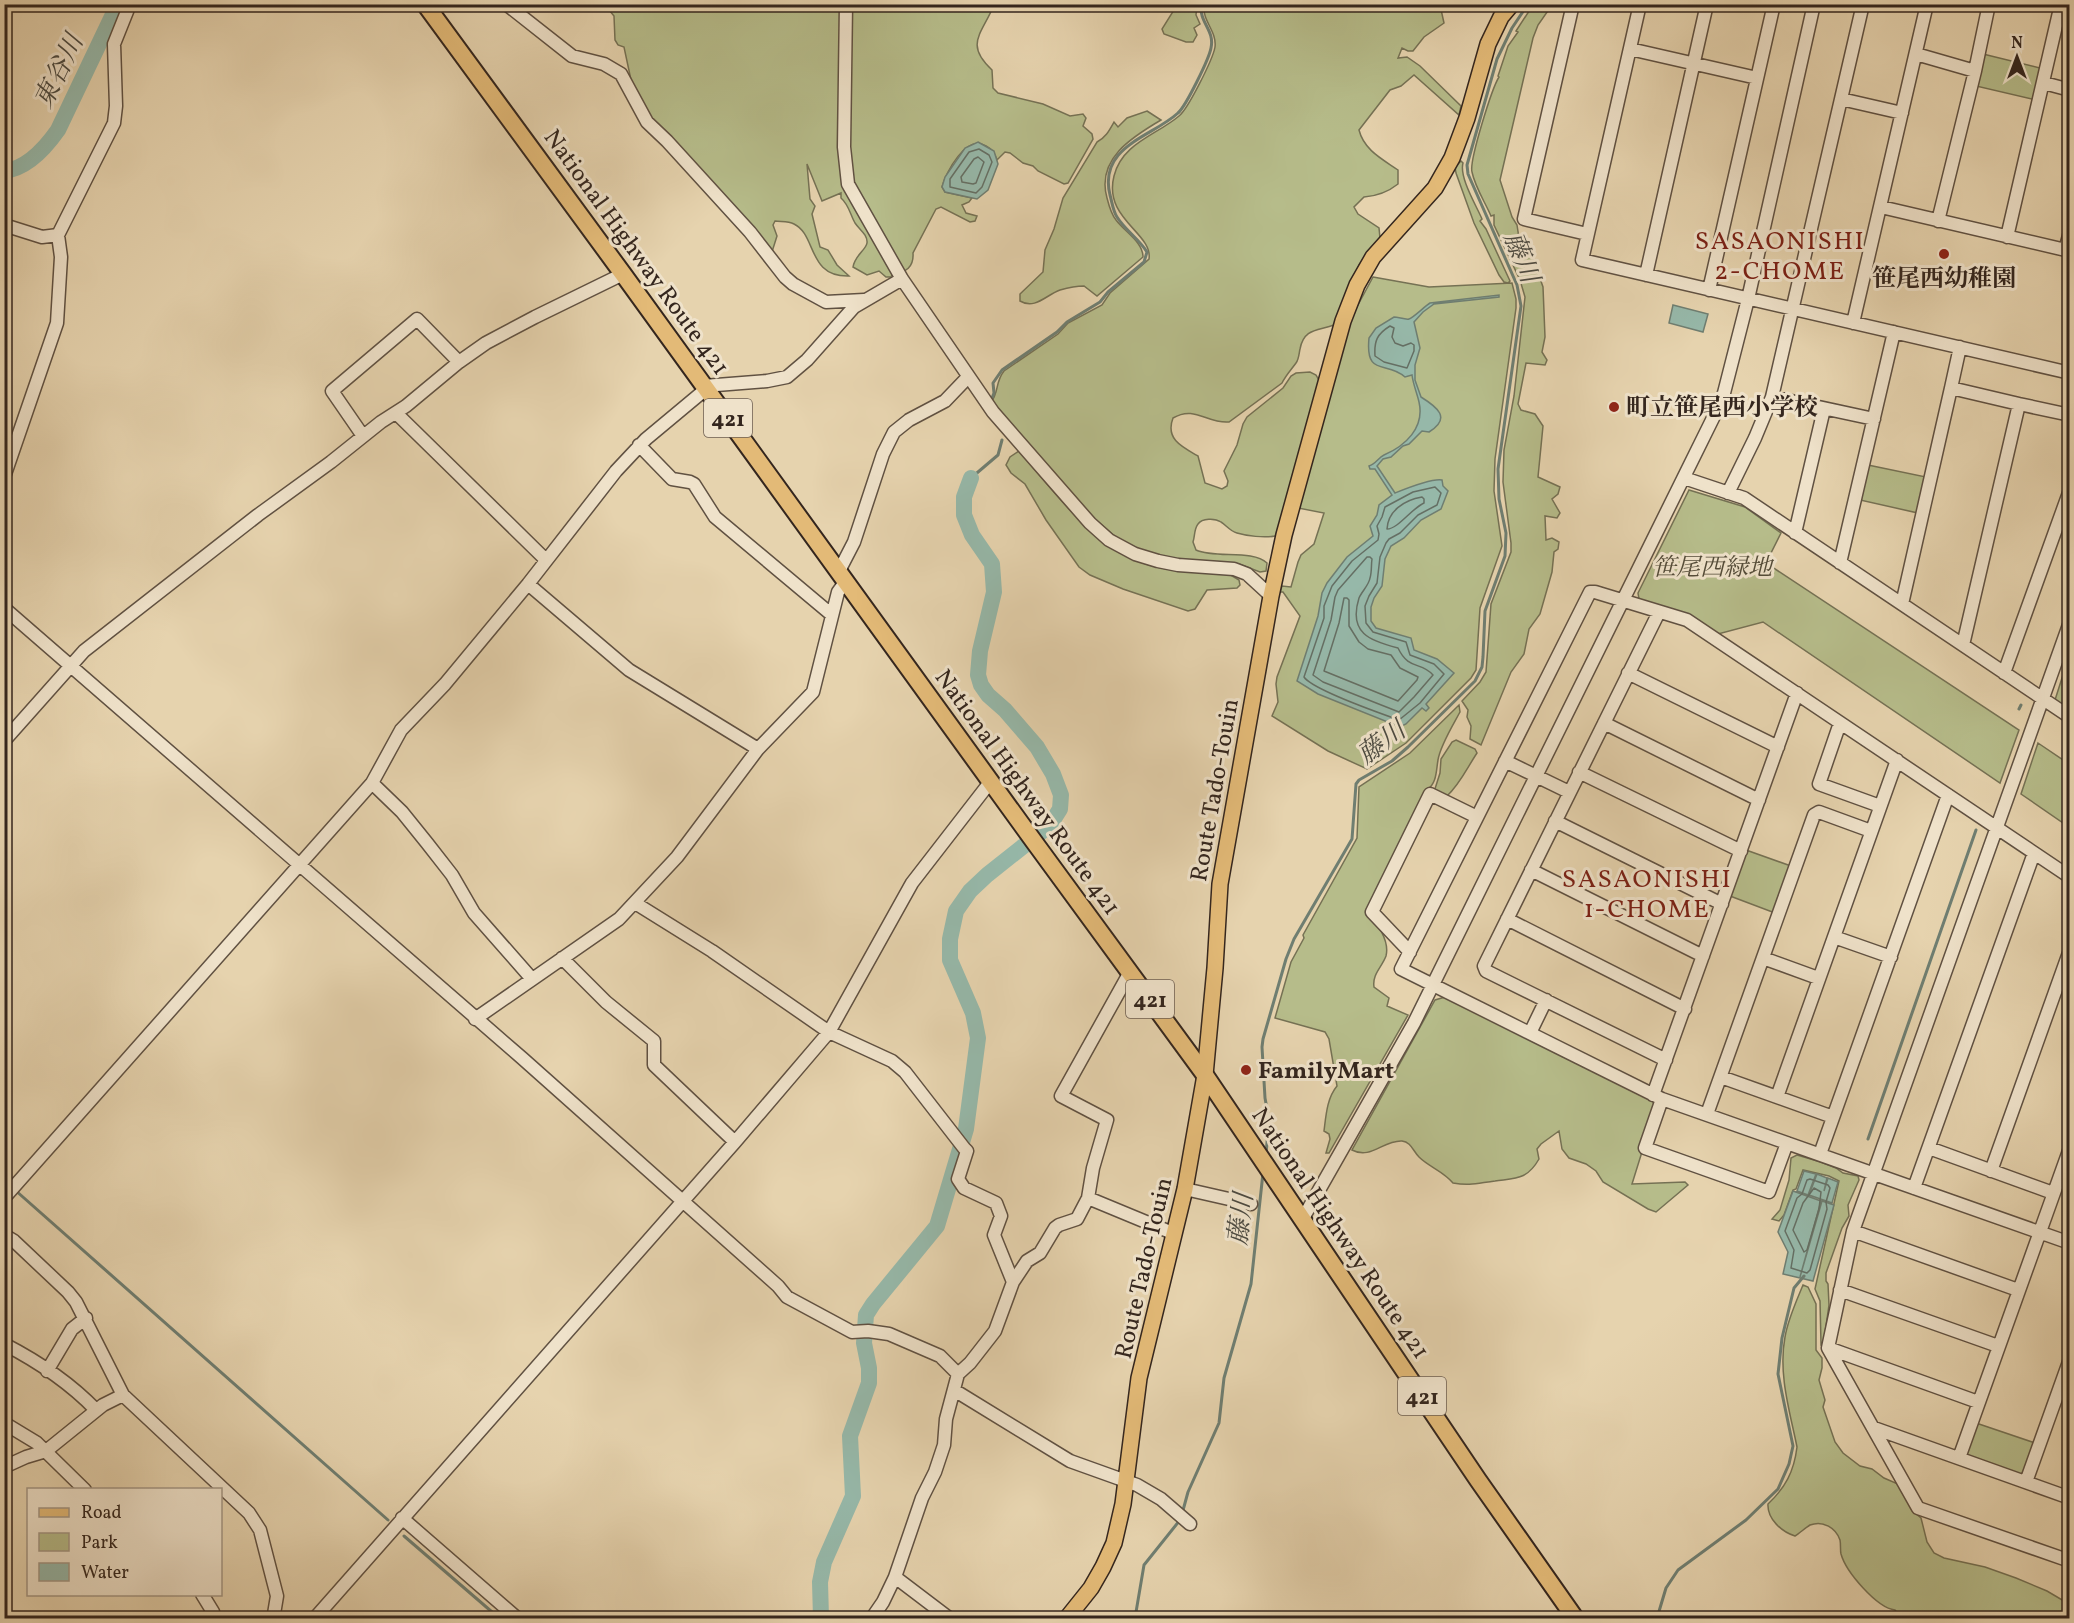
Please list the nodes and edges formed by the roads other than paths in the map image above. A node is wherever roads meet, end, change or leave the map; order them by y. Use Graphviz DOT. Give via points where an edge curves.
graph roads {
  1 [pos="130,4"];
  2 [pos="425,4"];
  3 [pos="506,4"];
  4 [pos="846,4"];
  5 [pos="1512,4"];
  6 [pos="1573,4"];
  7 [pos="1640,4"];
  8 [pos="1707,4"];
  9 [pos="1774,4"];
  10 [pos="1814,4"];
  11 [pos="1863,4"];
  12 [pos="1927,4"];
  13 [pos="1989,4"];
  14 [pos="2061,4"];
  15 [pos="1630,49"];
  16 [pos="1916,54"];
  17 [pos="1694,64"];
  18 [pos="1975,70"];
  19 [pos="1757,78"];
  20 [pos="2044,83"];
  21 [pos="2070,90"];
  22 [pos="1841,99"];
  23 [pos="1902,113"];
  24 [pos="1881,207"];
  25 [pos="1938,221"];
  26 [pos="4,225"];
  27 [pos="2070,232"];
  28 [pos="1587,234"];
  29 [pos="58,235"];
  30 [pos="2007,237"];
  31 [pos="2067,251"];
  32 [pos="623,274"];
  33 [pos="1646,275"];
  34 [pos="902,279"];
  35 [pos="1709,290"];
  36 [pos="1748,299"];
  37 [pos="864,300"];
  38 [pos="1792,309"];
  39 [pos="1853,323"];
  40 [pos="1894,332"];
  41 [pos="1960,347"];
  42 [pos="459,362"];
  43 [pos="2070,373"];
  44 [pos="968,377"];
  45 [pos="705,387"];
  46 [pos="1952,388"];
  47 [pos="1772,397"];
  48 [pos="2019,404"];
  49 [pos="1824,409"];
  50 [pos="396,413"];
  51 [pos="2070,415"];
  52 [pos="1874,419"];
  53 [pos="363,436"];
  54 [pos="639,445"];
  55 [pos="4,477"];
  56 [pos="1684,478"];
  57 [pos="2070,490"];
  58 [pos="1728,493"];
  59 [pos="1796,533"];
  60 [pos="546,560"];
  61 [pos="1840,563"];
  62 [pos="842,576"];
  63 [pos="528,584"];
  64 [pos="1271,596"];
  65 [pos="1623,600"];
  66 [pos="1902,604"];
  67 [pos="4,608"];
  68 [pos="1659,612"];
  69 [pos="832,615"];
  70 [pos="2070,622"];
  71 [pos="1963,645"];
  72 [pos="71,665"];
  73 [pos="2004,673"];
  74 [pos="1628,674"];
  75 [pos="1797,693"];
  76 [pos="2042,699"];
  77 [pos="2070,717"];
  78 [pos="1604,723"];
  79 [pos="1840,723"];
  80 [pos="4,741"];
  81 [pos="1778,747"];
  82 [pos="758,749"];
  83 [pos="1897,760"];
  84 [pos="1505,761"];
  85 [pos="1579,772"];
  86 [pos="1537,776"];
  87 [pos="991,781"];
  88 [pos="372,783"];
  89 [pos="1569,792"];
  90 [pos="1948,795"];
  91 [pos="1759,800"];
  92 [pos="1880,806"];
  93 [pos="1478,817"];
  94 [pos="1555,821"];
  95 [pos="1995,827"];
  96 [pos="1871,831"];
  97 [pos="1741,851"];
  98 [pos="2034,853"];
  99 [pos="299,864"];
  100 [pos="1531,870"];
  101 [pos="2070,877"];
  102 [pos="634,903"];
  103 [pos="1722,904"];
  104 [pos="1507,919"];
  105 [pos="1834,937"];
  106 [pos="2070,950"];
  107 [pos="1410,952"];
  108 [pos="1703,956"];
  109 [pos="1891,957"];
  110 [pos="562,958"];
  111 [pos="1763,958"];
  112 [pos="1130,972"];
  113 [pos="1818,978"];
  114 [pos="532,979"];
  115 [pos="1433,986"];
  116 [pos="1546,1000"];
  117 [pos="1685,1009"];
  118 [pos="475,1019"];
  119 [pos="829,1032"];
  120 [pos="1530,1033"];
  121 [pos="1666,1060"];
  122 [pos="1206,1075"];
  123 [pos="1721,1077"];
  124 [pos="1658,1097"];
  125 [pos="1777,1097"];
  126 [pos="1707,1114"];
  127 [pos="1833,1117"];
  128 [pos="735,1142"];
  129 [pos="1787,1143"];
  130 [pos="1929,1148"];
  131 [pos="2070,1148"];
  132 [pos="1820,1154"];
  133 [pos="1991,1170"];
  134 [pos="1873,1173"];
  135 [pos="1914,1188"];
  136 [pos="1185,1189"];
  137 [pos="10,1193"];
  138 [pos="2053,1193"];
  139 [pos="1088,1198"];
  140 [pos="682,1201"];
  141 [pos="1251,1204"];
  142 [pos="1302,1220"];
  143 [pos="1852,1231"];
  144 [pos="2039,1232"];
  145 [pos="1175,1234"];
  146 [pos="4,1236"];
  147 [pos="2070,1243"];
  148 [pos="1013,1282"];
  149 [pos="1840,1290"];
  150 [pos="2018,1290"];
  151 [pos="86,1318"];
  152 [pos="4,1344"];
  153 [pos="1998,1346"];
  154 [pos="1828,1348"];
  155 [pos="2070,1359"];
  156 [pos="47,1371"];
  157 [pos="958,1374"];
  158 [pos="954,1390"];
  159 [pos="123,1395"];
  160 [pos="1978,1402"];
  161 [pos="96,1410"];
  162 [pos="4,1423"];
  163 [pos="1874,1428"];
  164 [pos="46,1452"];
  165 [pos="1959,1458"];
  166 [pos="4,1467"];
  167 [pos="1127,1480"];
  168 [pos="2026,1482"];
  169 [pos="83,1488"];
  170 [pos="2070,1498"];
  171 [pos="402,1518"];
  172 [pos="1188,1523"];
  173 [pos="2070,1561"];
  174 [pos="895,1577"];
  175 [pos="203,1596"];
  176 [pos="214,1618"];
  177 [pos="276,1618"];
  178 [pos="315,1618"];
  179 [pos="517,1618"];
  180 [pos="872,1618"];
  181 [pos="949,1618"];
  182 [pos="1067,1618"];
  183 [pos="1575,1618"];
  1 -- 29 [label="street" via="114,44 114,123"];
  2 -- 32 [label="highway, National Highway Route 421 / 421"];
  3 -- 37 [label="street" via="572,56 604,64 621,74 647,122 793,284 826,302"];
  4 -- 34 [label="street" via="848,184"];
  5 -- 64 [label="main road, Route Tado-Touin" via="1488,44 1452,158 1435,188 1372,257 1346,312 1284,535"];
  6 -- 28 [label="street" via="1524,219"];
  7 -- 15 [label="street"];
  8 -- 17 [label="street"];
  9 -- 19 [label="street"];
  10 -- 36 [label="street"];
  11 -- 22 [label="street"];
  12 -- 16 [label="street"];
  13 -- 18 [label="street"];
  14 -- 20 [label="street"];
  15 -- 17 [label="street"];
  15 -- 28 [label="street"];
  16 -- 18 [label="street"];
  16 -- 23 [label="street"];
  17 -- 19 [label="street"];
  17 -- 33 [label="street"];
  18 -- 25 [label="street"];
  19 -- 35 [label="street"];
  20 -- 21 [label="street"];
  20 -- 30 [label="street"];
  22 -- 23 [label="street"];
  22 -- 38 [label="street"];
  23 -- 24 [label="street"];
  24 -- 25 [label="street"];
  24 -- 39 [label="street"];
  25 -- 30 [label="street"];
  26 -- 29 [label="street" via="42,237"];
  27 -- 31 [label="street"];
  28 -- 33 [label="street" via="1582,260"];
  29 -- 55 [label="street" via="61,257 57,323"];
  30 -- 31 [label="street"];
  32 -- 42 [label="street" via="486,343"];
  32 -- 45 [label="highway, National Highway Route 421 / 421"];
  33 -- 35 [label="street"];
  34 -- 37 [label="street"];
  34 -- 44 [label="street"];
  35 -- 36 [label="street"];
  36 -- 38 [label="street"];
  36 -- 56 [label="street" via="1724,393"];
  37 -- 45 [label="street" via="787,377"];
  38 -- 39 [label="street"];
  38 -- 47 [label="street"];
  39 -- 40 [label="street"];
  40 -- 41 [label="street"];
  40 -- 52 [label="street"];
  41 -- 43 [label="street"];
  41 -- 46 [label="street"];
  42 -- 50 [label="street"];
  42 -- 53 [label="street" via="417,319 332,391"];
  44 -- 62 [label="street" via="945,402 894,432"];
  44 -- 64 [label="street" via="993,412 1109,540 1158,561 1234,569 1247,574"];
  45 -- 54 [label="street"];
  45 -- 62 [label="highway, National Highway Route 421 / 421"];
  46 -- 48 [label="street"];
  46 -- 66 [label="street"];
  47 -- 49 [label="street"];
  47 -- 58 [label="street"];
  48 -- 51 [label="street"];
  48 -- 71 [label="street"];
  49 -- 52 [label="street"];
  49 -- 59 [label="street"];
  50 -- 53 [label="street"];
  50 -- 60 [label="street"];
  52 -- 61 [label="street"];
  53 -- 72 [label="street" via="120,621"];
  54 -- 60 [label="street"];
  54 -- 69 [label="street" via="672,479 694,484 715,517"];
  56 -- 58 [label="street"];
  56 -- 65 [label="street"];
  57 -- 73 [label="street"];
  58 -- 59 [label="street" via="1744,498"];
  59 -- 61 [label="street"];
  60 -- 63 [label="street"];
  61 -- 66 [label="street"];
  62 -- 69 [label="street"];
  62 -- 87 [label="highway, National Highway Route 421 / 421"];
  63 -- 82 [label="street" via="629,670"];
  63 -- 88 [label="street" via="445,684 400,730"];
  64 -- 122 [label="main road, Route Tado-Touin" via="1220,884"];
  65 -- 68 [label="street"];
  65 -- 84 [label="street" via="1590,592"];
  65 -- 86 [label="street"];
  66 -- 71 [label="street"];
  67 -- 72 [label="street"];
  68 -- 74 [label="street"];
  68 -- 75 [label="street" via="1687,620"];
  69 -- 82 [label="street" via="813,692"];
  70 -- 76 [label="street"];
  71 -- 73 [label="street"];
  72 -- 80 [label="street"];
  72 -- 99 [label="street"];
  73 -- 76 [label="street"];
  74 -- 78 [label="street"];
  74 -- 81 [label="street"];
  75 -- 79 [label="street"];
  75 -- 81 [label="street"];
  76 -- 77 [label="street"];
  76 -- 95 [label="street"];
  78 -- 85 [label="street"];
  78 -- 91 [label="street"];
  79 -- 83 [label="street"];
  79 -- 92 [label="street" via="1819,784"];
  81 -- 91 [label="street"];
  82 -- 102 [label="street" via="677,857"];
  83 -- 90 [label="street"];
  83 -- 92 [label="street"];
  84 -- 86 [label="street"];
  84 -- 93 [label="street"];
  85 -- 89 [label="street"];
  85 -- 97 [label="street"];
  86 -- 89 [label="street"];
  86 -- 115 [label="street"];
  87 -- 112 [label="highway, National Highway Route 421 / 421"];
  87 -- 119 [label="street" via="912,883"];
  88 -- 99 [label="street"];
  88 -- 114 [label="street" via="427,843 474,913"];
  89 -- 94 [label="street"];
  90 -- 95 [label="street"];
  90 -- 109 [label="street"];
  91 -- 97 [label="street"];
  92 -- 96 [label="street"];
  93 -- 107 [label="street"];
  93 -- 107 [label="street" via="1430,794 1371,912"];
  94 -- 100 [label="street"];
  94 -- 103 [label="street"];
  95 -- 98 [label="street"];
  95 -- 134 [label="street"];
  96 -- 105 [label="street"];
  96 -- 111 [label="street" via="1814,814"];
  97 -- 103 [label="street"];
  98 -- 101 [label="street"];
  98 -- 130 [label="street"];
  99 -- 118 [label="street"];
  99 -- 137 [label="street"];
  100 -- 104 [label="street"];
  100 -- 108 [label="street"];
  102 -- 110 [label="street" via="619,920"];
  102 -- 119 [label="street" via="712,951"];
  103 -- 108 [label="street"];
  104 -- 116 [label="street" via="1485,969"];
  104 -- 117 [label="street"];
  105 -- 109 [label="street"];
  105 -- 113 [label="street"];
  106 -- 133 [label="street"];
  107 -- 115 [label="street" via="1402,971"];
  108 -- 117 [label="street"];
  109 -- 127 [label="street"];
  110 -- 114 [label="street"];
  110 -- 128 [label="street" via="606,1002 654,1041 654,1065"];
  111 -- 113 [label="street"];
  111 -- 123 [label="street"];
  112 -- 122 [label="highway, National Highway Route 421 / 421"];
  112 -- 139 [label="street" via="1061,1095 1107,1120"];
  113 -- 125 [label="street"];
  114 -- 118 [label="street"];
  115 -- 120 [label="street"];
  115 -- 142 [label="street"];
  116 -- 120 [label="street"];
  116 -- 121 [label="street"];
  117 -- 121 [label="street"];
  118 -- 140 [label="street"];
  119 -- 128 [label="street"];
  119 -- 148 [label="street" via="892,1061 905,1072 967,1151 958,1179 964,1188 996,1203 1001,1216 994,1235"];
  120 -- 124 [label="street"];
  121 -- 124 [label="street"];
  122 -- 136 [label="main road, Route Tado-Touin"];
  122 -- 142 [label="highway, National Highway Route 421 / 421"];
  123 -- 125 [label="street"];
  123 -- 126 [label="street"];
  124 -- 126 [label="street"];
  124 -- 129 [label="street" via="1646,1148 1769,1192"];
  125 -- 127 [label="street"];
  126 -- 129 [label="street"];
  127 -- 132 [label="street"];
  128 -- 140 [label="street"];
  129 -- 132 [label="street"];
  130 -- 133 [label="street"];
  130 -- 135 [label="street"];
  131 -- 138 [label="street"];
  132 -- 134 [label="street"];
  133 -- 138 [label="street"];
  134 -- 135 [label="street"];
  134 -- 143 [label="street"];
  135 -- 144 [label="street"];
  136 -- 141 [label="street"];
  136 -- 145 [label="main road, Route Tado-Touin"];
  138 -- 144 [label="street"];
  139 -- 145 [label="street"];
  139 -- 148 [label="street" via="1077,1219 1055,1228 1040,1253 1027,1262"];
  140 -- 157 [label="street" via="787,1297 852,1332 890,1334 940,1356"];
  140 -- 171 [label="street"];
  142 -- 183 [label="highway, National Highway Route 421 / 421"];
  143 -- 149 [label="street"];
  143 -- 150 [label="street"];
  144 -- 147 [label="street"];
  144 -- 150 [label="street"];
  145 -- 167 [label="main road, Route Tado-Touin" via="1139,1378"];
  146 -- 151 [label="street" via="68,1292"];
  148 -- 157 [label="street" via="995,1331"];
  149 -- 153 [label="street"];
  149 -- 154 [label="street"];
  150 -- 153 [label="street"];
  151 -- 156 [label="street" via="72,1329"];
  151 -- 159 [label="street"];
  152 -- 156 [label="street"];
  153 -- 160 [label="street"];
  154 -- 160 [label="street"];
  154 -- 163 [label="street"];
  155 -- 168 [label="street"];
  156 -- 161 [label="street"];
  157 -- 158 [label="street"];
  158 -- 167 [label="street" via="1070,1461"];
  158 -- 174 [label="street" via="944,1445"];
  159 -- 161 [label="street"];
  159 -- 177 [label="street" via="249,1513 263,1541 277,1596"];
  160 -- 165 [label="street"];
  161 -- 164 [label="street"];
  162 -- 164 [label="street"];
  163 -- 165 [label="street"];
  163 -- 173 [label="street" via="1918,1508"];
  164 -- 166 [label="street"];
  164 -- 169 [label="street"];
  165 -- 168 [label="street"];
  167 -- 172 [label="street" via="1161,1499"];
  167 -- 182 [label="main road, Route Tado-Touin" via="1114,1543 1091,1588"];
  168 -- 170 [label="street"];
  171 -- 178 [label="street"];
  171 -- 179 [label="street"];
  174 -- 180 [label="street"];
  174 -- 181 [label="street"];
  175 -- 176 [label="street"];
}
